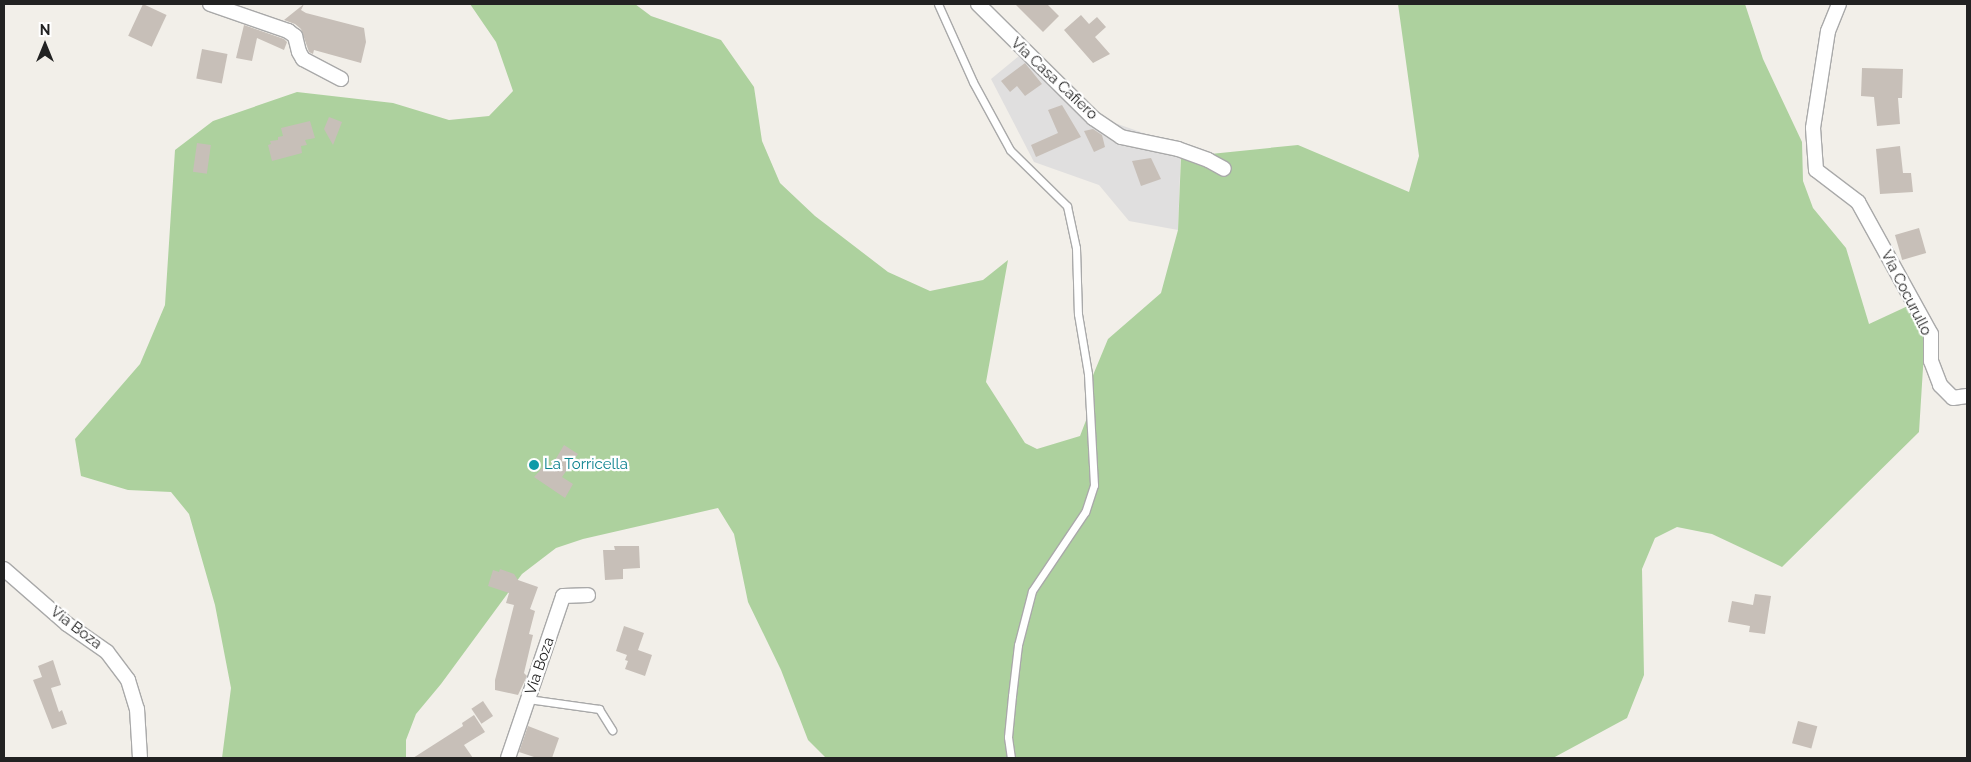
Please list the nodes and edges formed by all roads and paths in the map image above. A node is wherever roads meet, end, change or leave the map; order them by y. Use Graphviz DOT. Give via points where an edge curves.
graph roads {
  1 [pos="210,4"];
  2 [pos="938,4"];
  3 [pos="978,4"];
  4 [pos="1839,4"];
  5 [pos="341,79"];
  6 [pos="1224,169"];
  7 [pos="1967,396"];
  8 [pos="4,569"];
  9 [pos="588,595"];
  10 [pos="528,699"];
  11 [pos="612,730"];
  12 [pos="140,758"];
  13 [pos="508,758"];
  14 [pos="1011,758"];
  1 -- 5 [label="street" via="288,31 295,36 303,59"];
  2 -- 14 [label="lane" via="973,82 1010,150 1067,206 1076,248 1078,314 1088,374 1094,485 1085,512 1032,591 1018,644 1008,736"];
  3 -- 6 [label="street, Via Casa Cafiero" via="1093,118 1121,136 1178,149"];
  4 -- 7 [label="street, Via Cocurullo" via="1828,32 1813,128 1816,170 1858,202 1931,334 1931,361 1940,385 1953,398"];
  8 -- 12 [label="street, Via Boza" via="67,624 107,652 128,680 137,709"];
  9 -- 10 [label="street, Via Boza" via="563,596"];
  10 -- 11 [label="lane" via="599,709"];
  10 -- 13 [label="street, Via Boza"];
}
